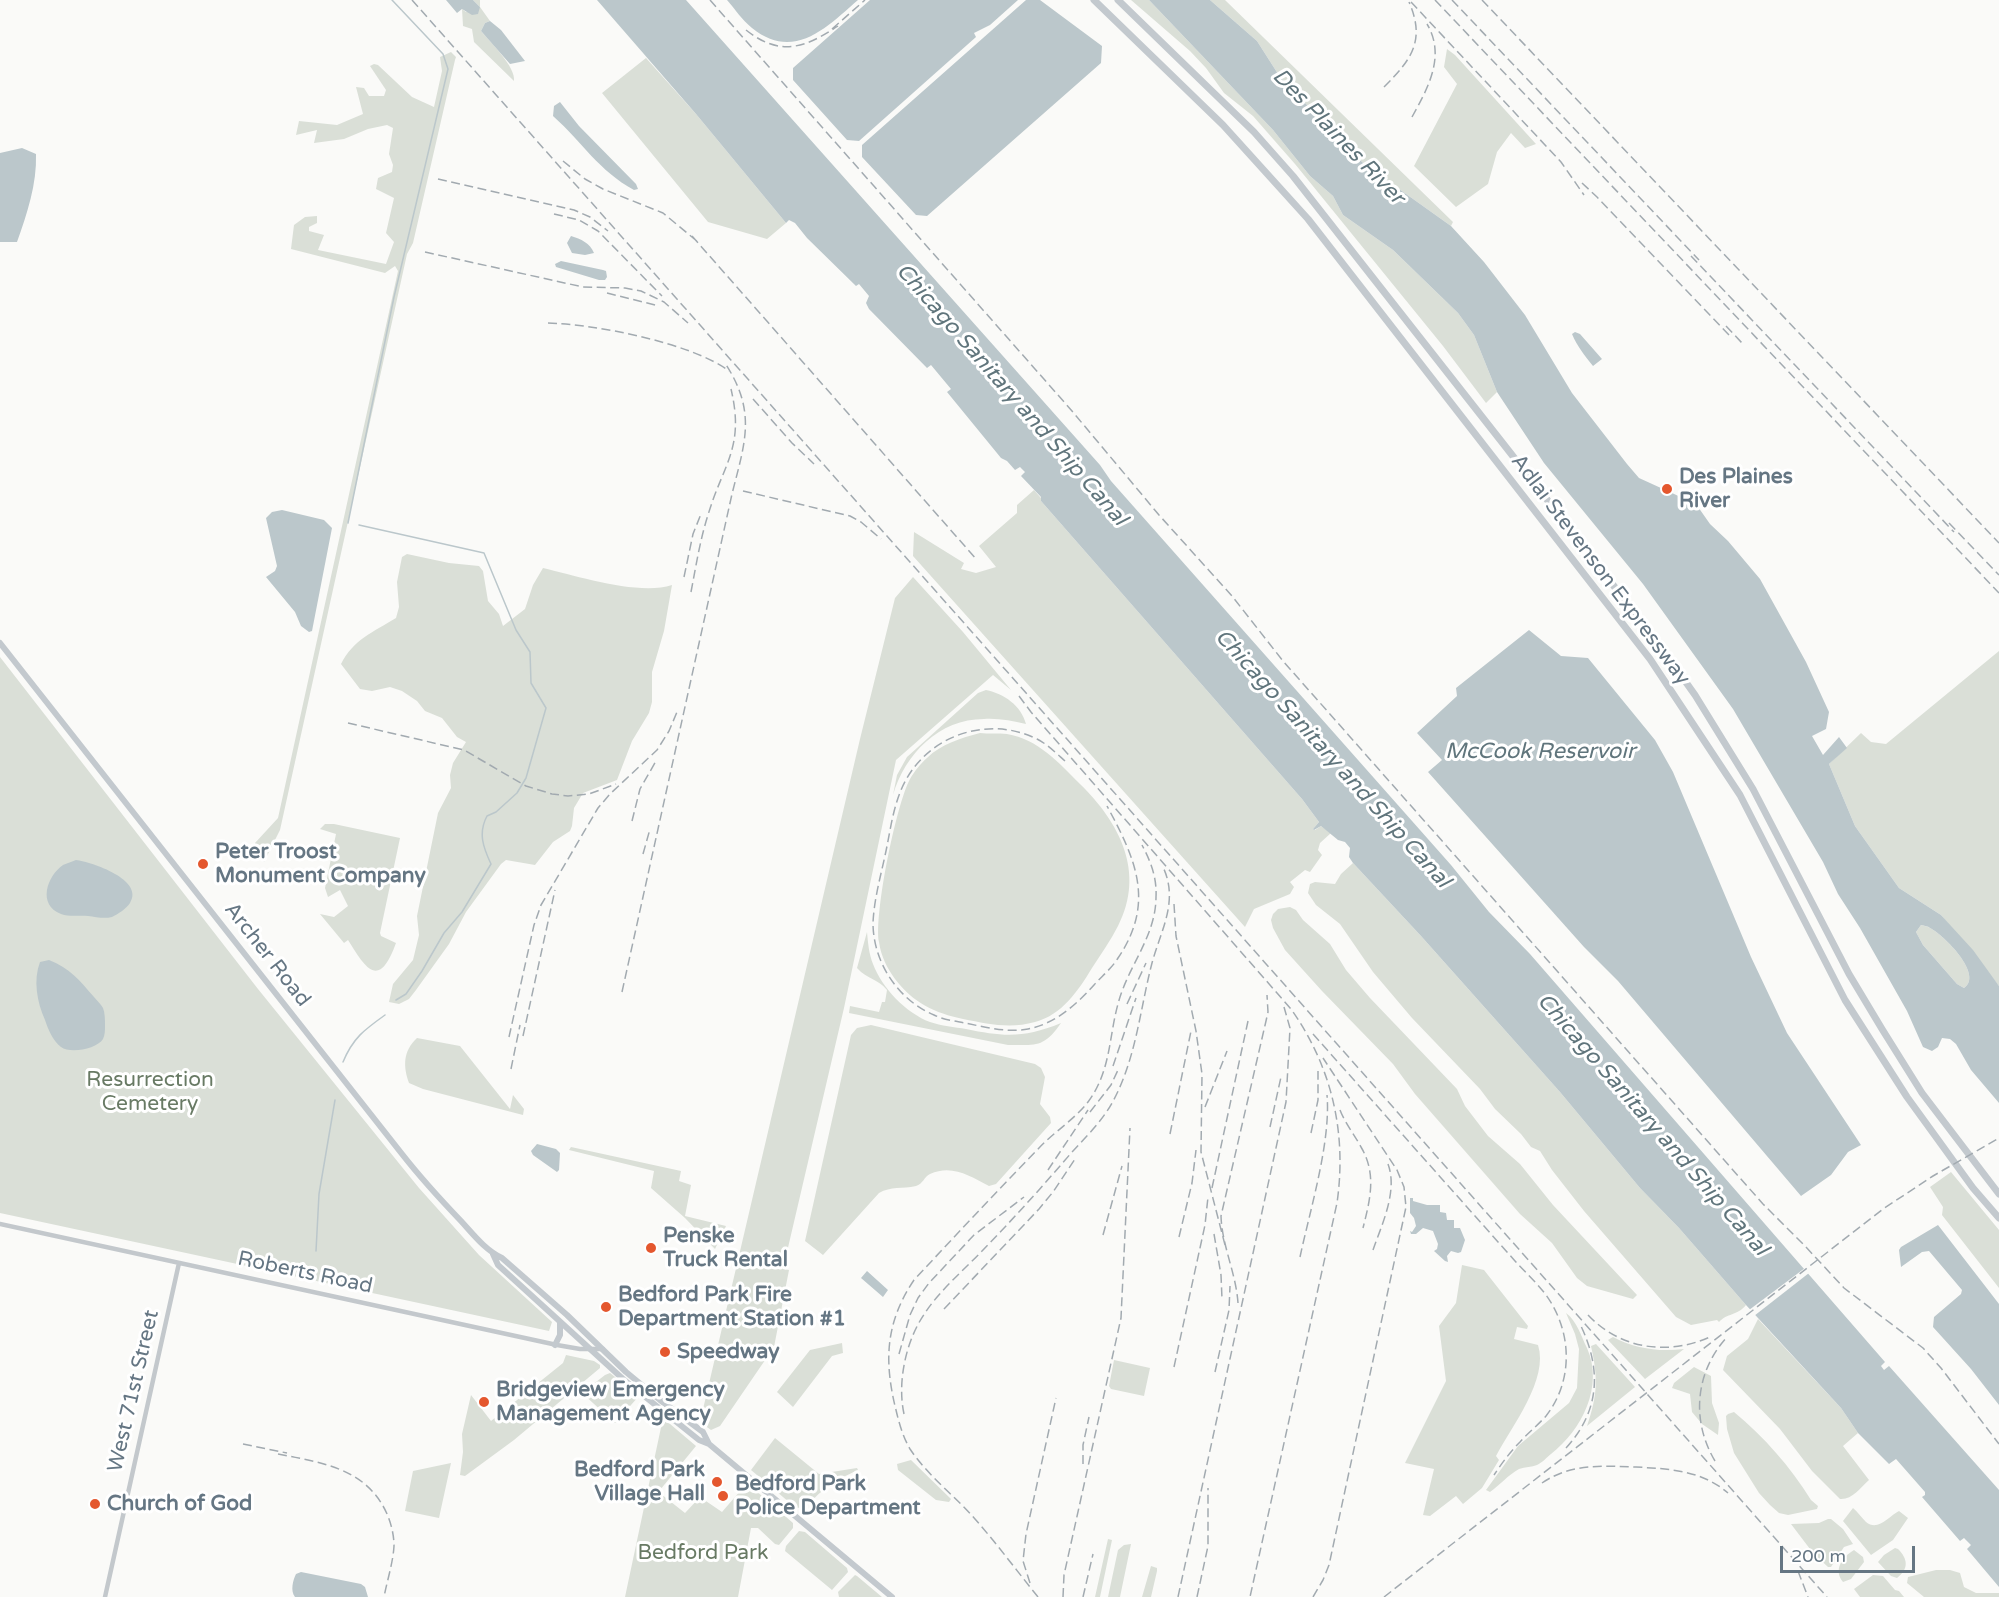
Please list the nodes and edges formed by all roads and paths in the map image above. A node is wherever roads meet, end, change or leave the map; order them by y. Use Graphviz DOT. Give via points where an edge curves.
graph roads {
  1 [pos="1094,0"];
  2 [pos="1118,0"];
  3 [pos="0,643"];
  4 [pos="1999,1194"];
  5 [pos="1999,1218"];
  6 [pos="0,1224"];
  7 [pos="492,1253"];
  8 [pos="179,1263"];
  9 [pos="560,1321"];
  10 [pos="555,1345"];
  11 [pos="590,1348"];
  12 [pos="603,1349"];
  13 [pos="709,1444"];
  14 [pos="105,1597"];
  15 [pos="891,1597"];
  1 -- 5 [label="highway, Adlai Stevenson Expressway" via="1272,176 1650,659 1740,795 1845,1000 1907,1097"];
  2 -- 4 [label="highway, Adlai Stevenson Expressway" via="1254,132 1293,176 1663,650 1753,789 1849,974 1882,1029 1922,1093"];
  3 -- 7 [label="main road, Archer Road" via="407,1161"];
  6 -- 8 [label="street, Roberts Road"];
  7 -- 9 [label="main road, Archer Road" via="498,1265"];
  7 -- 12 [label="main road, Archer Road"];
  8 -- 10 [label="street, Roberts Road"];
  8 -- 14 [label="street, West 71st Street"];
  9 -- 10 [label="main road"];
  9 -- 11 [label="main road, Archer Road"];
  10 -- 11 [label="street, Roberts Road"];
  11 -- 12 [label="street, Roberts Road"];
  11 -- 13 [label="main road, Archer Road" via="665,1414"];
  12 -- 13 [label="main road, Archer Road" via="703,1432"];
  13 -- 15 [label="main road, Archer Road"];
}
